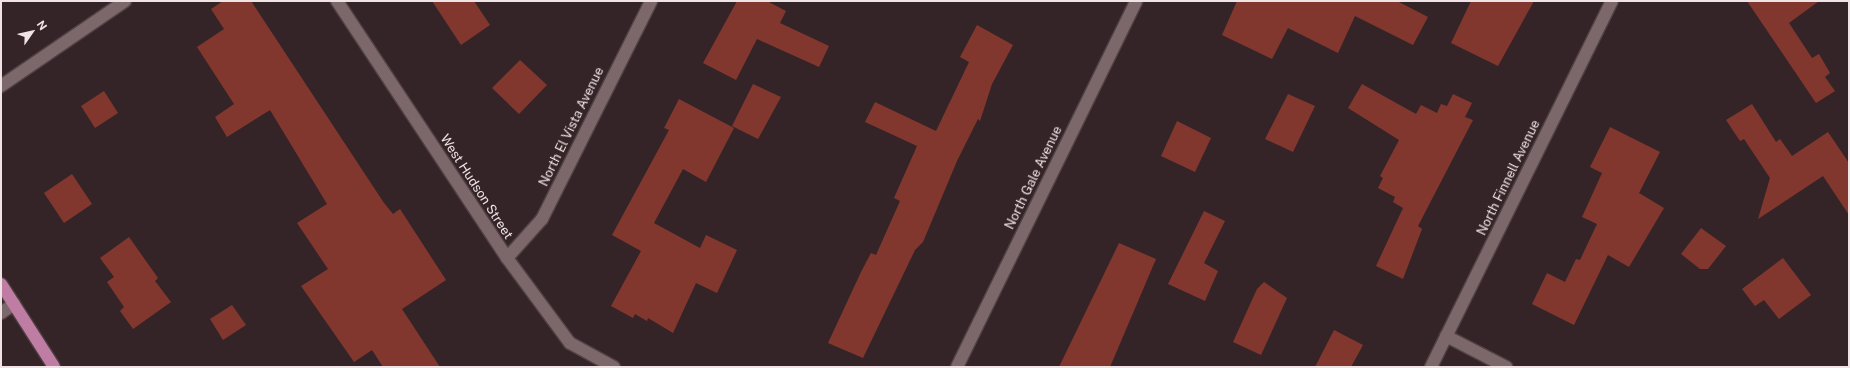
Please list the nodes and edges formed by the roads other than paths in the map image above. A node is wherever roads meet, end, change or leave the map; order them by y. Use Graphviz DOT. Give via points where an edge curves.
graph roads {
  1 [pos="125,1"];
  2 [pos="337,1"];
  3 [pos="650,1"];
  4 [pos="1136,1"];
  5 [pos="1612,1"];
  6 [pos="1,86"];
  7 [pos="507,258"];
  8 [pos="1,284"];
  9 [pos="14,304"];
  10 [pos="1,313"];
  11 [pos="1446,336"];
  12 [pos="54,367"];
  13 [pos="614,367"];
  14 [pos="957,367"];
  15 [pos="1431,367"];
  16 [pos="1506,367"];
  1 -- 6 [label="street"];
  2 -- 7 [label="street, West Hudson Street"];
  3 -- 7 [label="street, North El Vista Avenue" via="542,218"];
  4 -- 14 [label="street, North Gale Avenue"];
  5 -- 11 [label="street, North Finnell Avenue"];
  7 -- 13 [label="street, West Hudson Street" via="570,343"];
  8 -- 9 [label="main road"];
  9 -- 10 [label="street"];
  9 -- 12 [label="main road"];
  11 -- 15 [label="street, North Finnell Avenue"];
  11 -- 16 [label="street"];
}
